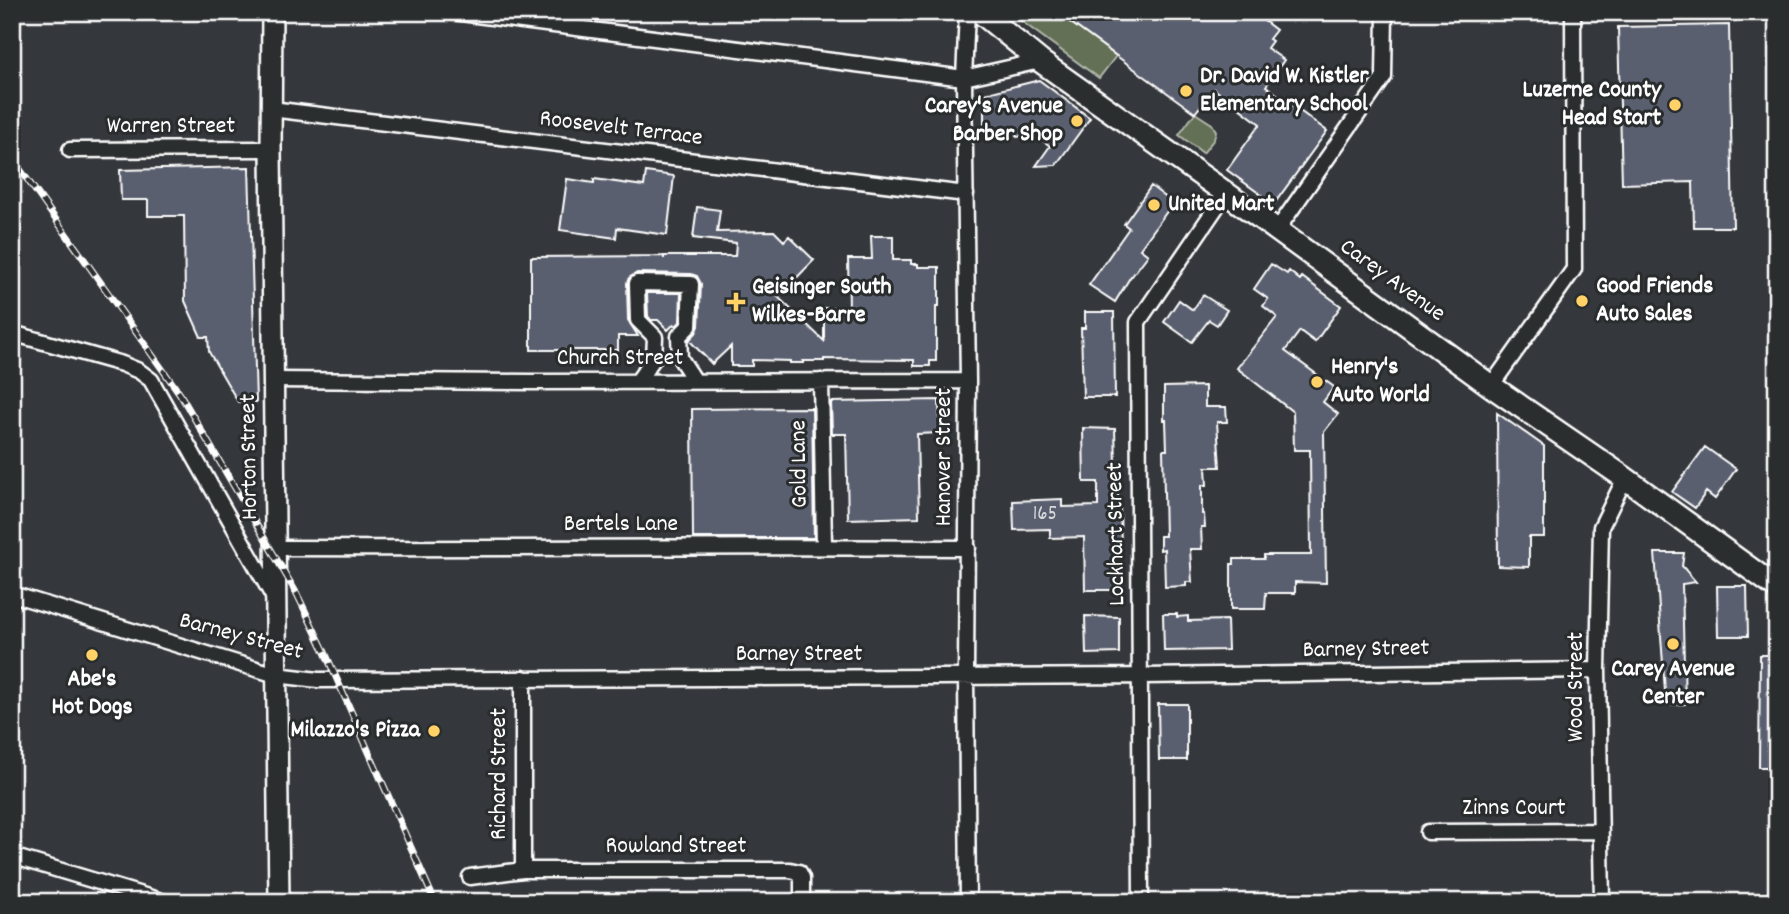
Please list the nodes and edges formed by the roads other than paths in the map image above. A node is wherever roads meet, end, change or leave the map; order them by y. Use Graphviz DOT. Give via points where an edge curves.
graph roads {
  1 [pos="272,12"];
  2 [pos="453,12"];
  3 [pos="967,12"];
  4 [pos="980,12"];
  5 [pos="1385,12"];
  6 [pos="1573,12"];
  7 [pos="497,15"];
  8 [pos="1040,61"];
  9 [pos="964,78"];
  10 [pos="271,109"];
  11 [pos="271,149"];
  12 [pos="71,150"];
  13 [pos="1227,193"];
  14 [pos="966,194"];
  15 [pos="1277,230"];
  16 [pos="12,332"];
  17 [pos="273,380"];
  18 [pos="695,381"];
  19 [pos="821,381"];
  20 [pos="968,381"];
  21 [pos="637,382"];
  22 [pos="1491,386"];
  23 [pos="1625,478"];
  24 [pos="824,546"];
  25 [pos="275,548"];
  26 [pos="968,548"];
  27 [pos="1777,588"];
  28 [pos="12,594"];
  29 [pos="275,599"];
  30 [pos="1598,670"];
  31 [pos="276,675"];
  32 [pos="966,676"];
  33 [pos="1141,676"];
  34 [pos="523,678"];
  35 [pos="1601,831"];
  36 [pos="1428,832"];
  37 [pos="12,856"];
  38 [pos="523,870"];
  39 [pos="470,877"];
  40 [pos="165,902"];
  41 [pos="279,902"];
  42 [pos="802,902"];
  43 [pos="968,902"];
  44 [pos="1142,902"];
  45 [pos="1602,902"];
  1 -- 10 [label="main road, Horton Street"];
  2 -- 7 [label="street"];
  3 -- 9 [label="street, Hanover Street"];
  4 -- 8 [label="main road, Carey Avenue"];
  5 -- 15 [label="street" via="1384,77"];
  6 -- 22 [label="street" via="1574,269"];
  7 -- 9 [label="street"];
  8 -- 9 [label="street"];
  8 -- 13 [label="main road, Carey Avenue"];
  9 -- 14 [label="street, Hanover Street"];
  10 -- 11 [label="main road, Horton Street"];
  10 -- 14 [label="street, Roosevelt Terrace"];
  11 -- 12 [label="street, Warren Street"];
  11 -- 17 [label="main road, Horton Street"];
  13 -- 15 [label="main road, Carey Avenue"];
  13 -- 33 [label="street, Lockhart Street" via="1138,322"];
  14 -- 20 [label="street, Hanover Street"];
  15 -- 22 [label="main road, Carey Avenue"];
  16 -- 29 [label="street" via="122,364 150,380"];
  17 -- 21 [label="street, Church Street"];
  17 -- 25 [label="main road, Horton Street"];
  18 -- 19 [label="street, Church Street"];
  18 -- 21 [label="street, Church Street"];
  18 -- 21 [label="street" via="680,358 679,336 689,327 691,284 637,283 638,320 655,337 654,358"];
  19 -- 20 [label="street, Church Street"];
  19 -- 24 [label="street, Gold Lane"];
  20 -- 26 [label="street, Hanover Street"];
  22 -- 23 [label="main road, Carey Avenue"];
  23 -- 27 [label="main road, Carey Avenue"];
  23 -- 30 [label="street, Wood Street" via="1601,527"];
  24 -- 25 [label="street, Bertels Lane"];
  24 -- 26 [label="street, Bertels Lane"];
  25 -- 29 [label="main road, Horton Street"];
  26 -- 32 [label="street, Hanover Street"];
  28 -- 31 [label="street, Barney Street"];
  29 -- 31 [label="main road, Horton Street"];
  30 -- 33 [label="street, Barney Street"];
  30 -- 35 [label="street, Wood Street"];
  31 -- 34 [label="street, Barney Street" via="318,680"];
  31 -- 41 [label="main road, Horton Street"];
  32 -- 33 [label="street, Barney Street"];
  32 -- 34 [label="street, Barney Street"];
  32 -- 43 [label="street, Hanover Street"];
  33 -- 44 [label="street, Lockhart Street"];
  34 -- 38 [label="street, Richard Street"];
  35 -- 36 [label="street, Zinns Court"];
  35 -- 45 [label="street, Wood Street"];
  37 -- 40 [label="street"];
  38 -- 39 [label="street"];
  38 -- 42 [label="street, Rowland Street" via="790,870 802,878"];
}
